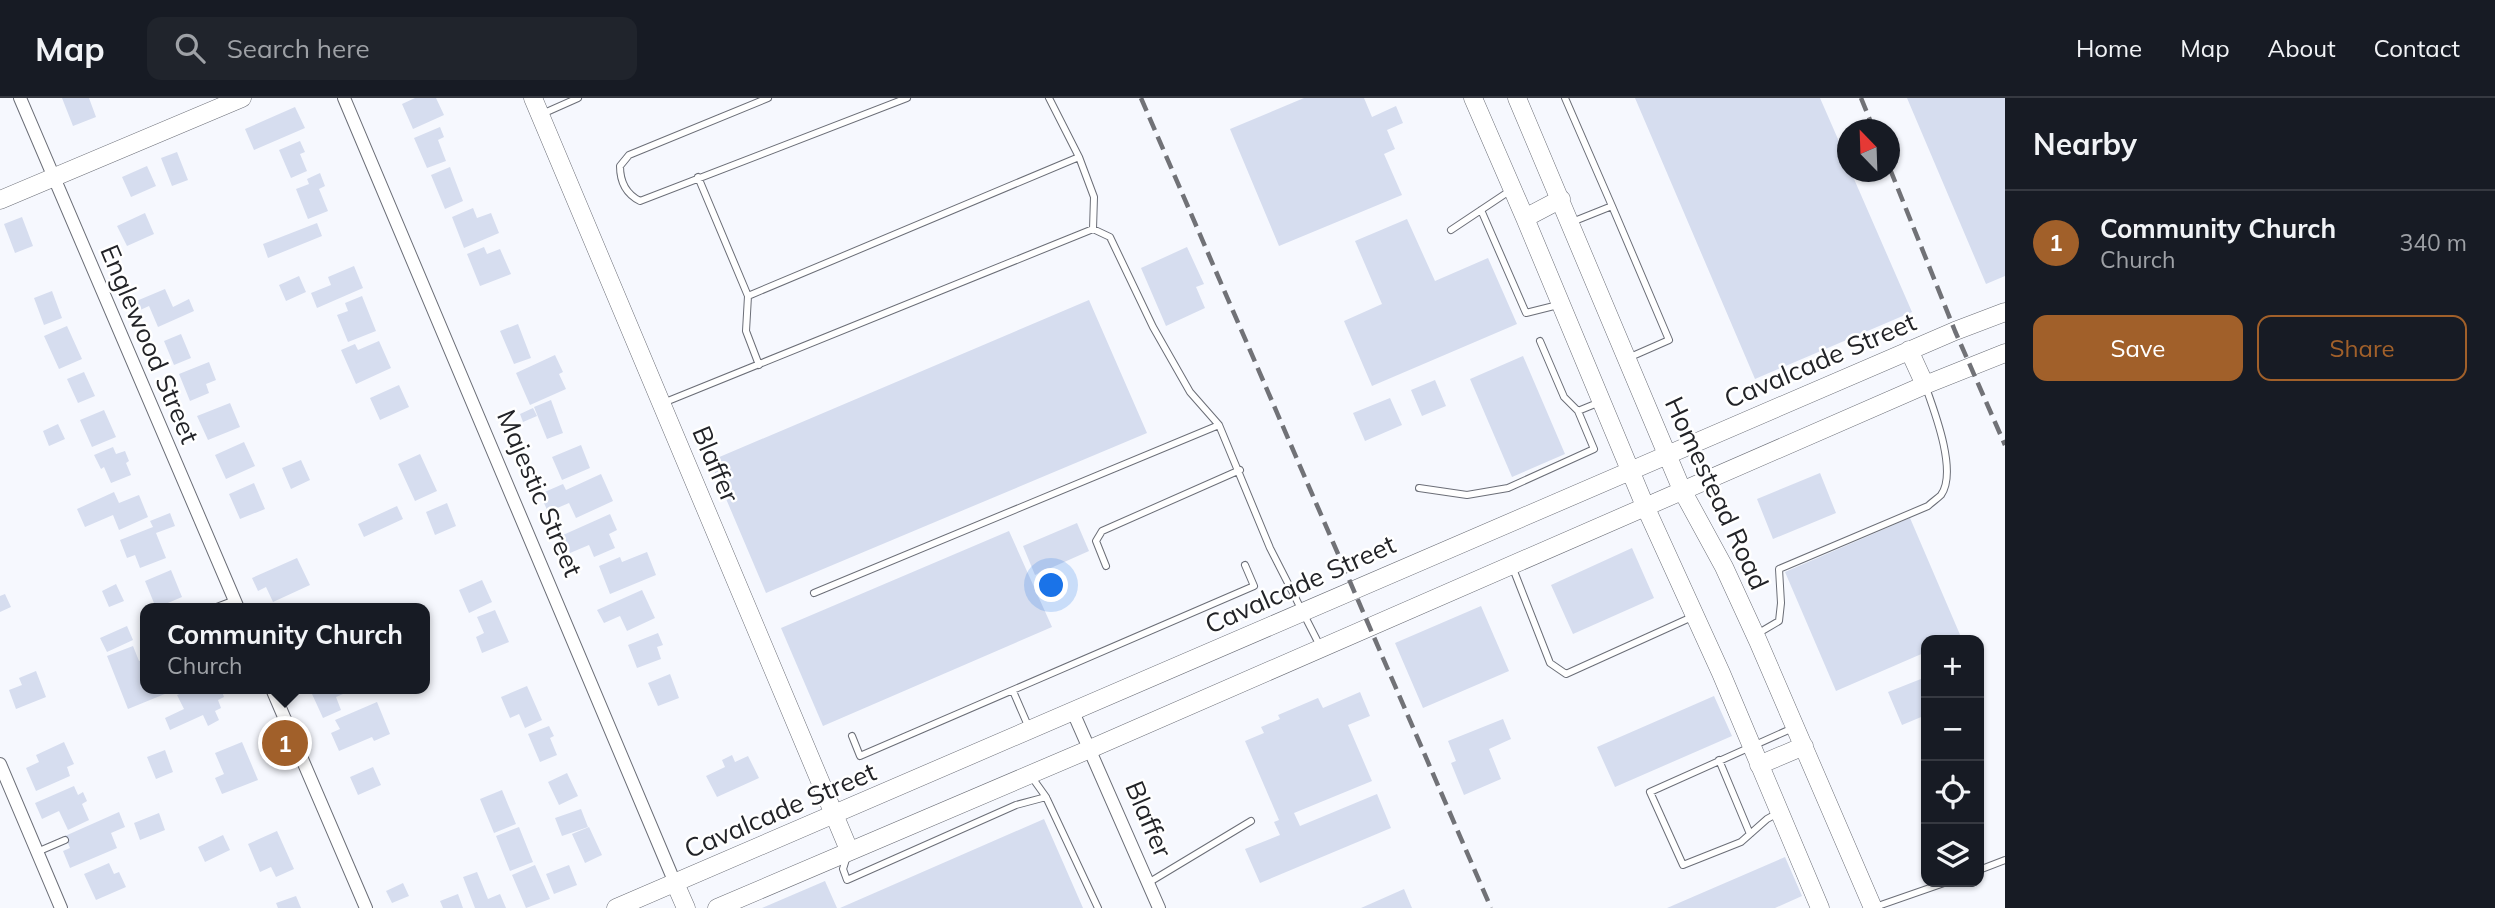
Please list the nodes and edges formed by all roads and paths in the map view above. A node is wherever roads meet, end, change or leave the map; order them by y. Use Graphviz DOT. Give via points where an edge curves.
graph roads {
  1 [pos="20,98"];
  2 [pos="242,98"];
  3 [pos="344,98"];
  4 [pos="578,98"];
  5 [pos="768,98"];
  6 [pos="1049,98"];
  7 [pos="1473,98"];
  8 [pos="1517,98"];
  9 [pos="1564,98"];
  10 [pos="904,99"];
  11 [pos="536,106"];
  12 [pos="1079,157"];
  13 [pos="55,177"];
  14 [pos="698,177"];
  15 [pos="1512,188"];
  16 [pos="1560,199"];
  17 [pos="0,200"];
  18 [pos="1612,206"];
  19 [pos="1481,210"];
  20 [pos="1525,218"];
  21 [pos="1570,223"];
  22 [pos="1093,229"];
  23 [pos="1451,230"];
  24 [pos="748,296"];
  25 [pos="1561,304"];
  26 [pos="2005,312"];
  27 [pos="1540,341"];
  28 [pos="1909,350"];
  29 [pos="2005,353"];
  30 [pos="1627,359"];
  31 [pos="758,365"];
  32 [pos="1925,385"];
  33 [pos="1602,401"];
  34 [pos="662,403"];
  35 [pos="1578,411"];
  36 [pos="1219,425"];
  37 [pos="1667,455"];
  38 [pos="1240,470"];
  39 [pos="1631,471"];
  40 [pos="1419,488"];
  41 [pos="1682,491"];
  42 [pos="1645,506"];
  43 [pos="1245,565"];
  44 [pos="1511,565"];
  45 [pos="1106,566"];
  46 [pos="814,593"];
  47 [pos="236,603"];
  48 [pos="1303,611"];
  49 [pos="1695,616"];
  50 [pos="1755,635"];
  51 [pos="1321,648"];
  52 [pos="1013,691"];
  53 [pos="274,694"];
  54 [pos="1073,712"];
  55 [pos="1795,727"];
  56 [pos="1030,730"];
  57 [pos="852,736"];
  58 [pos="1751,745"];
  59 [pos="1804,746"];
  60 [pos="1090,749"];
  61 [pos="1719,760"];
  62 [pos="0,764"];
  63 [pos="1759,765"];
  64 [pos="1030,774"];
  65 [pos="1046,797"];
  66 [pos="1780,813"];
  67 [pos="835,816"];
  68 [pos="1251,821"];
  69 [pos="1750,834"];
  70 [pos="65,840"];
  71 [pos="849,850"];
  72 [pos="37,852"];
  73 [pos="2005,860"];
  74 [pos="1984,868"];
  75 [pos="675,883"];
  76 [pos="1148,883"];
  77 [pos="1933,887"];
  78 [pos="1901,899"];
  79 [pos="61,908"];
  80 [pos="366,908"];
  81 [pos="616,908"];
  82 [pos="686,908"];
  83 [pos="717,908"];
  84 [pos="1098,908"];
  85 [pos="1159,908"];
  86 [pos="1820,908"];
  87 [pos="1873,908"];
  88 [pos="1905,908"];
  1 -- 13 [label="street, Englewood Street"];
  2 -- 13 [label="main road"];
  3 -- 75 [label="street, Majestic Street"];
  4 -- 11 [label="lane"];
  5 -- 14 [label="lane" via="629,155 620,166 620,177 631,197 640,201"];
  6 -- 12 [label="lane"];
  7 -- 15 [label="main road"];
  8 -- 16 [label="main road, Homestead Road"];
  9 -- 18 [label="lane"];
  10 -- 14 [label="lane"];
  11 -- 34 [label="main road, Blaffer"];
  12 -- 22 [label="lane" via="1094,197"];
  12 -- 24 [label="lane"];
  13 -- 17 [label="main road"];
  13 -- 47 [label="street, Englewood Street"];
  14 -- 24 [label="lane"];
  15 -- 19 [label="lane"];
  15 -- 20 [label="main road"];
  16 -- 20 [label="main road"];
  16 -- 21 [label="main road, Homestead Road"];
  18 -- 21 [label="lane"];
  18 -- 30 [label="lane" via="1669,340"];
  19 -- 23 [label="lane"];
  19 -- 25 [label="lane" via="1526,313"];
  20 -- 25 [label="main road"];
  21 -- 30 [label="main road, Homestead Road"];
  22 -- 31 [label="lane"];
  22 -- 36 [label="lane" via="1111,237 1153,327 1190,391"];
  24 -- 31 [label="lane" via="746,331"];
  25 -- 33 [label="main road"];
  26 -- 28 [label="main road, Cavalcade Street"];
  27 -- 35 [label="lane" via="1564,397"];
  28 -- 32 [label="main road"];
  28 -- 37 [label="main road, Cavalcade Street"];
  29 -- 32 [label="main road"];
  30 -- 37 [label="main road, Homestead Road"];
  31 -- 34 [label="lane"];
  32 -- 41 [label="main road"];
  32 -- 50 [label="lane" via="1945,443 1942,493 1928,506 1779,569 1779,621"];
  33 -- 35 [label="lane"];
  33 -- 39 [label="main road"];
  34 -- 67 [label="main road, Blaffer"];
  35 -- 40 [label="lane" via="1594,449 1508,488 1467,495"];
  36 -- 38 [label="lane"];
  36 -- 46 [label="lane"];
  37 -- 39 [label="main road, Cavalcade Street"];
  37 -- 41 [label="main road, Homestead Road"];
  38 -- 45 [label="lane" via="1102,531 1096,541"];
  38 -- 48 [label="lane" via="1270,548"];
  39 -- 42 [label="main road"];
  39 -- 48 [label="main road, Cavalcade Street"];
  41 -- 42 [label="main road"];
  41 -- 50 [label="main road, Homestead Road"];
  42 -- 44 [label="main road"];
  42 -- 49 [label="main road"];
  43 -- 52 [label="lane" via="1254,586"];
  44 -- 49 [label="lane" via="1550,663 1566,674"];
  44 -- 51 [label="main road"];
  48 -- 51 [label="lane"];
  48 -- 54 [label="main road, Cavalcade Street"];
  49 -- 58 [label="main road"];
  50 -- 55 [label="main road, Homestead Road"];
  51 -- 60 [label="main road"];
  52 -- 56 [label="lane"];
  52 -- 57 [label="lane" via="860,756"];
  53 -- 80 [label="street"];
  54 -- 56 [label="main road, Cavalcade Street"];
  54 -- 60 [label="street, Blaffer"];
  55 -- 58 [label="lane"];
  55 -- 59 [label="main road, Homestead Road"];
  56 -- 67 [label="main road, Cavalcade Street"];
  58 -- 61 [label="lane"];
  58 -- 63 [label="main road"];
  59 -- 63 [label="main road"];
  59 -- 87 [label="main road, Homestead Road"];
  60 -- 64 [label="main road"];
  60 -- 76 [label="street, Blaffer"];
  61 -- 69 [label="lane"];
  61 -- 69 [label="lane" via="1650,792 1684,865"];
  62 -- 72 [label="street"];
  63 -- 66 [label="main road"];
  64 -- 65 [label="lane"];
  64 -- 71 [label="main road"];
  65 -- 71 [label="lane" via="1016,804 847,880 843,869"];
  65 -- 84 [label="lane"];
  66 -- 69 [label="lane"];
  66 -- 86 [label="main road"];
  67 -- 71 [label="main road, Blaffer"];
  67 -- 75 [label="main road, Cavalcade Street"];
  68 -- 76 [label="lane"];
  70 -- 72 [label="lane"];
  71 -- 83 [label="main road"];
  72 -- 79 [label="street"];
  73 -- 74 [label="lane"];
  75 -- 81 [label="main road, Cavalcade Street"];
  75 -- 82 [label="main road, Majestic Street"];
  76 -- 85 [label="street, Blaffer"];
  77 -- 78 [label="lane"];
  78 -- 87 [label="lane"];
  78 -- 88 [label="lane"];
}
